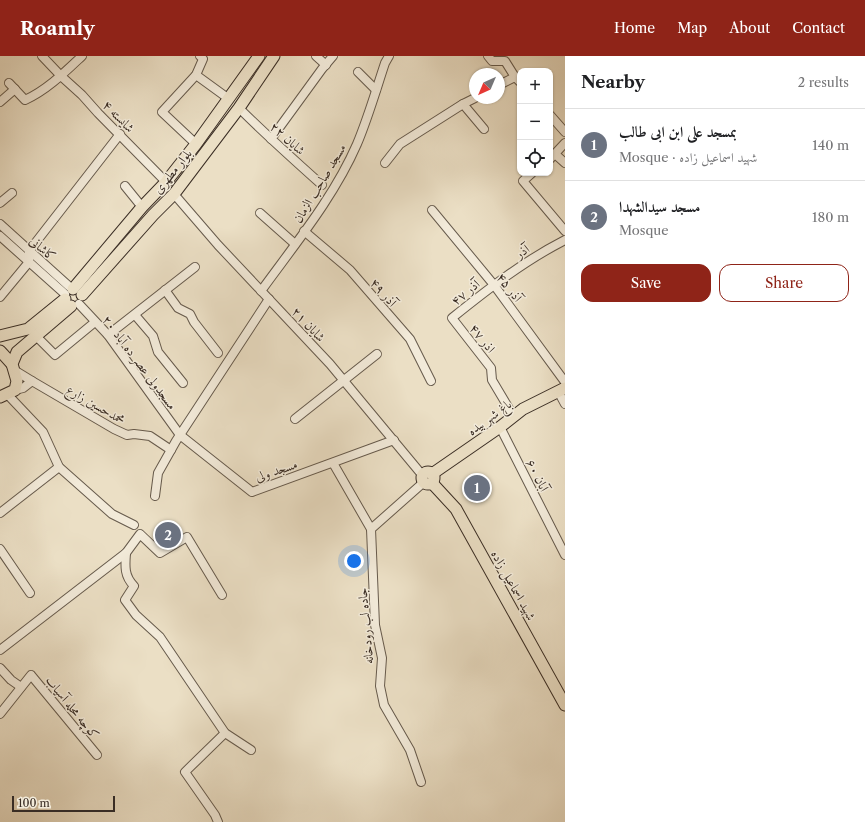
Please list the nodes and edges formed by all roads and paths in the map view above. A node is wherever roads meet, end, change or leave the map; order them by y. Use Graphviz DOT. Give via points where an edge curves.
graph roads {
  1 [pos="42,56"];
  2 [pos="82,56"];
  3 [pos="200,56"];
  4 [pos="260,56"];
  5 [pos="316,56"];
  6 [pos="333,56"];
  7 [pos="389,56"];
  8 [pos="488,56"];
  9 [pos="272,59"];
  10 [pos="326,65"];
  11 [pos="358,72"];
  12 [pos="196,75"];
  13 [pos="61,76"];
  14 [pos="517,78"];
  15 [pos="517,79"];
  16 [pos="505,83"];
  17 [pos="376,90"];
  18 [pos="228,99"];
  19 [pos="469,101"];
  20 [pos="0,102"];
  21 [pos="463,104"];
  22 [pos="239,108"];
  23 [pos="553,118"];
  24 [pos="484,129"];
  25 [pos="565,132"];
  26 [pos="120,134"];
  27 [pos="271,139"];
  28 [pos="565,143"];
  29 [pos="196,144"];
  30 [pos="553,157"];
  31 [pos="385,163"];
  32 [pos="565,163"];
  33 [pos="529,176"];
  34 [pos="166,182"];
  35 [pos="322,185"];
  36 [pos="125,186"];
  37 [pos="12,194"];
  38 [pos="174,194"];
  39 [pos="0,203"];
  40 [pos="142,207"];
  41 [pos="432,210"];
  42 [pos="260,214"];
  43 [pos="0,224"];
  44 [pos="565,231"];
  45 [pos="304,232"];
  46 [pos="0,236"];
  47 [pos="565,240"];
  48 [pos="295,244"];
  49 [pos="29,251"];
  50 [pos="29,262"];
  51 [pos="195,267"];
  52 [pos="494,285"];
  53 [pos="165,290"];
  54 [pos="261,291"];
  55 [pos="0,296"];
  56 [pos="72,297"];
  57 [pos="269,299"];
  58 [pos="134,315"];
  59 [pos="452,318"];
  60 [pos="96,322"];
  61 [pos="108,335"];
  62 [pos="0,336"];
  63 [pos="36,336"];
  64 [pos="0,351"];
  65 [pos="218,353"];
  66 [pos="377,354"];
  67 [pos="13,367"];
  68 [pos="32,381"];
  69 [pos="344,381"];
  70 [pos="431,381"];
  71 [pos="183,383"];
  72 [pos="563,387"];
  73 [pos="7,394"];
  74 [pos="565,404"];
  75 [pos="514,416"];
  76 [pos="295,419"];
  77 [pos="500,427"];
  78 [pos="180,435"];
  79 [pos="394,440"];
  80 [pos="171,450"];
  81 [pos="333,463"];
  82 [pos="59,467"];
  83 [pos="428,479"];
  84 [pos="155,496"];
  85 [pos="0,512"];
  86 [pos="134,525"];
  87 [pos="371,529"];
  88 [pos="0,549"];
  89 [pos="126,553"];
  90 [pos="565,555"];
  91 [pos="30,593"];
  92 [pos="222,595"];
  93 [pos="0,650"];
  94 [pos="0,668"];
  95 [pos="21,687"];
  96 [pos="565,704"];
  97 [pos="0,714"];
  98 [pos="225,733"];
  99 [pos="251,750"];
  100 [pos="97,755"];
  101 [pos="421,782"];
  102 [pos="218,822"];
  1 -- 13 [label="street, شایسته ۴"];
  2 -- 13 [label="street"];
  3 -- 12 [label="street" via="203,59"];
  4 -- 9 [label="main road"];
  4 -- 18 [label="main road, بلوار مطهری"];
  5 -- 10 [label="street"];
  6 -- 10 [label="street"];
  7 -- 17 [label="street, مسجد صاحب الزمان"];
  8 -- 14 [label="street" via="492,61 505,61"];
  9 -- 22 [label="main road, بلوار مطهری"];
  10 -- 27 [label="street"];
  11 -- 17 [label="street"];
  12 -- 18 [label="street"];
  12 -- 29 [label="street" via="162,112"];
  13 -- 20 [label="street" via="25,100 12,86"];
  13 -- 26 [label="street, شایسته ۴"];
  15 -- 16 [label="street"];
  17 -- 45 [label="street, مسجد صاحب الزمان" via="357,143 343,171"];
  18 -- 29 [label="main road, بلوار مطهری"];
  19 -- 21 [label="street"];
  21 -- 24 [label="street"];
  21 -- 31 [label="street" via="400,144"];
  22 -- 27 [label="street, شایان ۲۲"];
  22 -- 38 [label="main road, بلوار مطهری"];
  23 -- 25 [label="street"];
  26 -- 34 [label="street, شایسته ۴"];
  26 -- 49 [label="street"];
  27 -- 35 [label="street, شایان ۲۲"];
  28 -- 30 [label="street"];
  29 -- 34 [label="main road, بلوار مطهری"];
  30 -- 32 [label="street"];
  33 -- 44 [label="street" via="523,181"];
  34 -- 40 [label="main road, بلوار مطهری"];
  36 -- 40 [label="street"];
  37 -- 39 [label="street"];
  38 -- 54 [label="street, شایان ۲۱"];
  38 -- 56 [label="main road, بلوار مطهری"];
  40 -- 56 [label="main road, بلوار مطهری"];
  41 -- 52 [label="street, آذر ۴۵"];
  42 -- 48 [label="street"];
  43 -- 49 [label="street, کاشانی"];
  45 -- 48 [label="street, مسجد صاحب الزمان"];
  45 -- 70 [label="street, آذر ۴۹" via="350,270 410,339"];
  46 -- 50 [label="street, کاشانی"];
  47 -- 52 [label="street, آذر" via="542,252"];
  48 -- 54 [label="street, مسجد صاحب الزمان"];
  49 -- 50 [label="street"];
  49 -- 56 [label="street, کاشانی"];
  50 -- 55 [label="street"];
  50 -- 56 [label="street, کاشانی"];
  51 -- 53 [label="street"];
  52 -- 59 [label="street, آذر ۴۷"];
  52 -- 72 [label="street, آذر ۴۵"];
  53 -- 58 [label="street"];
  53 -- 65 [label="street" via="178,308 190,314"];
  54 -- 57 [label="street, شایان ۲۱"];
  56 -- 60 [label="street, مسجدولی عصر ده آباد ۲۰"];
  56 -- 62 [label="main road, بلوار مطهری" via="28,329"];
  56 -- 63 [label="main road, بلوار مطهری"];
  57 -- 69 [label="street, شایان ۲۱"];
  57 -- 78 [label="street"];
  58 -- 61 [label="street"];
  58 -- 71 [label="street" via="153,336 158,352"];
  59 -- 75 [label="street, اذر ۴۷" via="490,368 492,380"];
  60 -- 61 [label="street, مسجدولی عصر ده آباد ۲۰"];
  60 -- 63 [label="street" via="55,355"];
  61 -- 78 [label="street, مسجدولی عصر ده آباد ۲۰"];
  63 -- 67 [label="main road, بلوار مطهری" via="17,352"];
  64 -- 67 [label="main road"];
  66 -- 69 [label="street"];
  67 -- 68 [label="street, محمدحسین زارع"];
  67 -- 73 [label="main road" via="17,381"];
  68 -- 73 [label="street" via="23,388"];
  68 -- 80 [label="street, محمدحسین زارع" via="114,429 127,435 150,436"];
  69 -- 76 [label="street"];
  69 -- 79 [label="street, شایان ۲۱"];
  72 -- 74 [label="street, آذر ۴۵"];
  72 -- 75 [label="main road, باغ شهر بیده"];
  73 -- 82 [label="street" via="43,432"];
  75 -- 77 [label="main road, باغ شهر بیده"];
  77 -- 83 [label="main road, باغ شهر بیده"];
  77 -- 90 [label="street, آبان ۶۰"];
  78 -- 80 [label="street"];
  78 -- 81 [label="street, مسجد ولی" via="252,492"];
  79 -- 81 [label="street, مسجد ولی"];
  79 -- 83 [label="street, شایان ۲۱"];
  80 -- 84 [label="street" via="158,473"];
  81 -- 87 [label="street"];
  82 -- 85 [label="street"];
  82 -- 86 [label="street" via="112,514"];
  83 -- 87 [label="street"];
  83 -- 96 [label="main road, شهید اسماعیل زاده" via="456,509"];
  87 -- 101 [label="street, جاده لب رودخانه" via="375,625 382,658 380,686 384,705 410,750"];
  88 -- 91 [label="street"];
  89 -- 92 [label="street" via="140,534 160,553 187,537"];
  89 -- 93 [label="street"];
  89 -- 98 [label="street" via="126,575 134,586 125,600 136,615 160,637"];
  94 -- 95 [label="street"];
  95 -- 97 [label="street, کوچه محله آسیاب"];
  95 -- 100 [label="street, کوچه محله آسیاب" via="31,675"];
  98 -- 99 [label="street"];
  98 -- 102 [label="street" via="185,772"];
}
